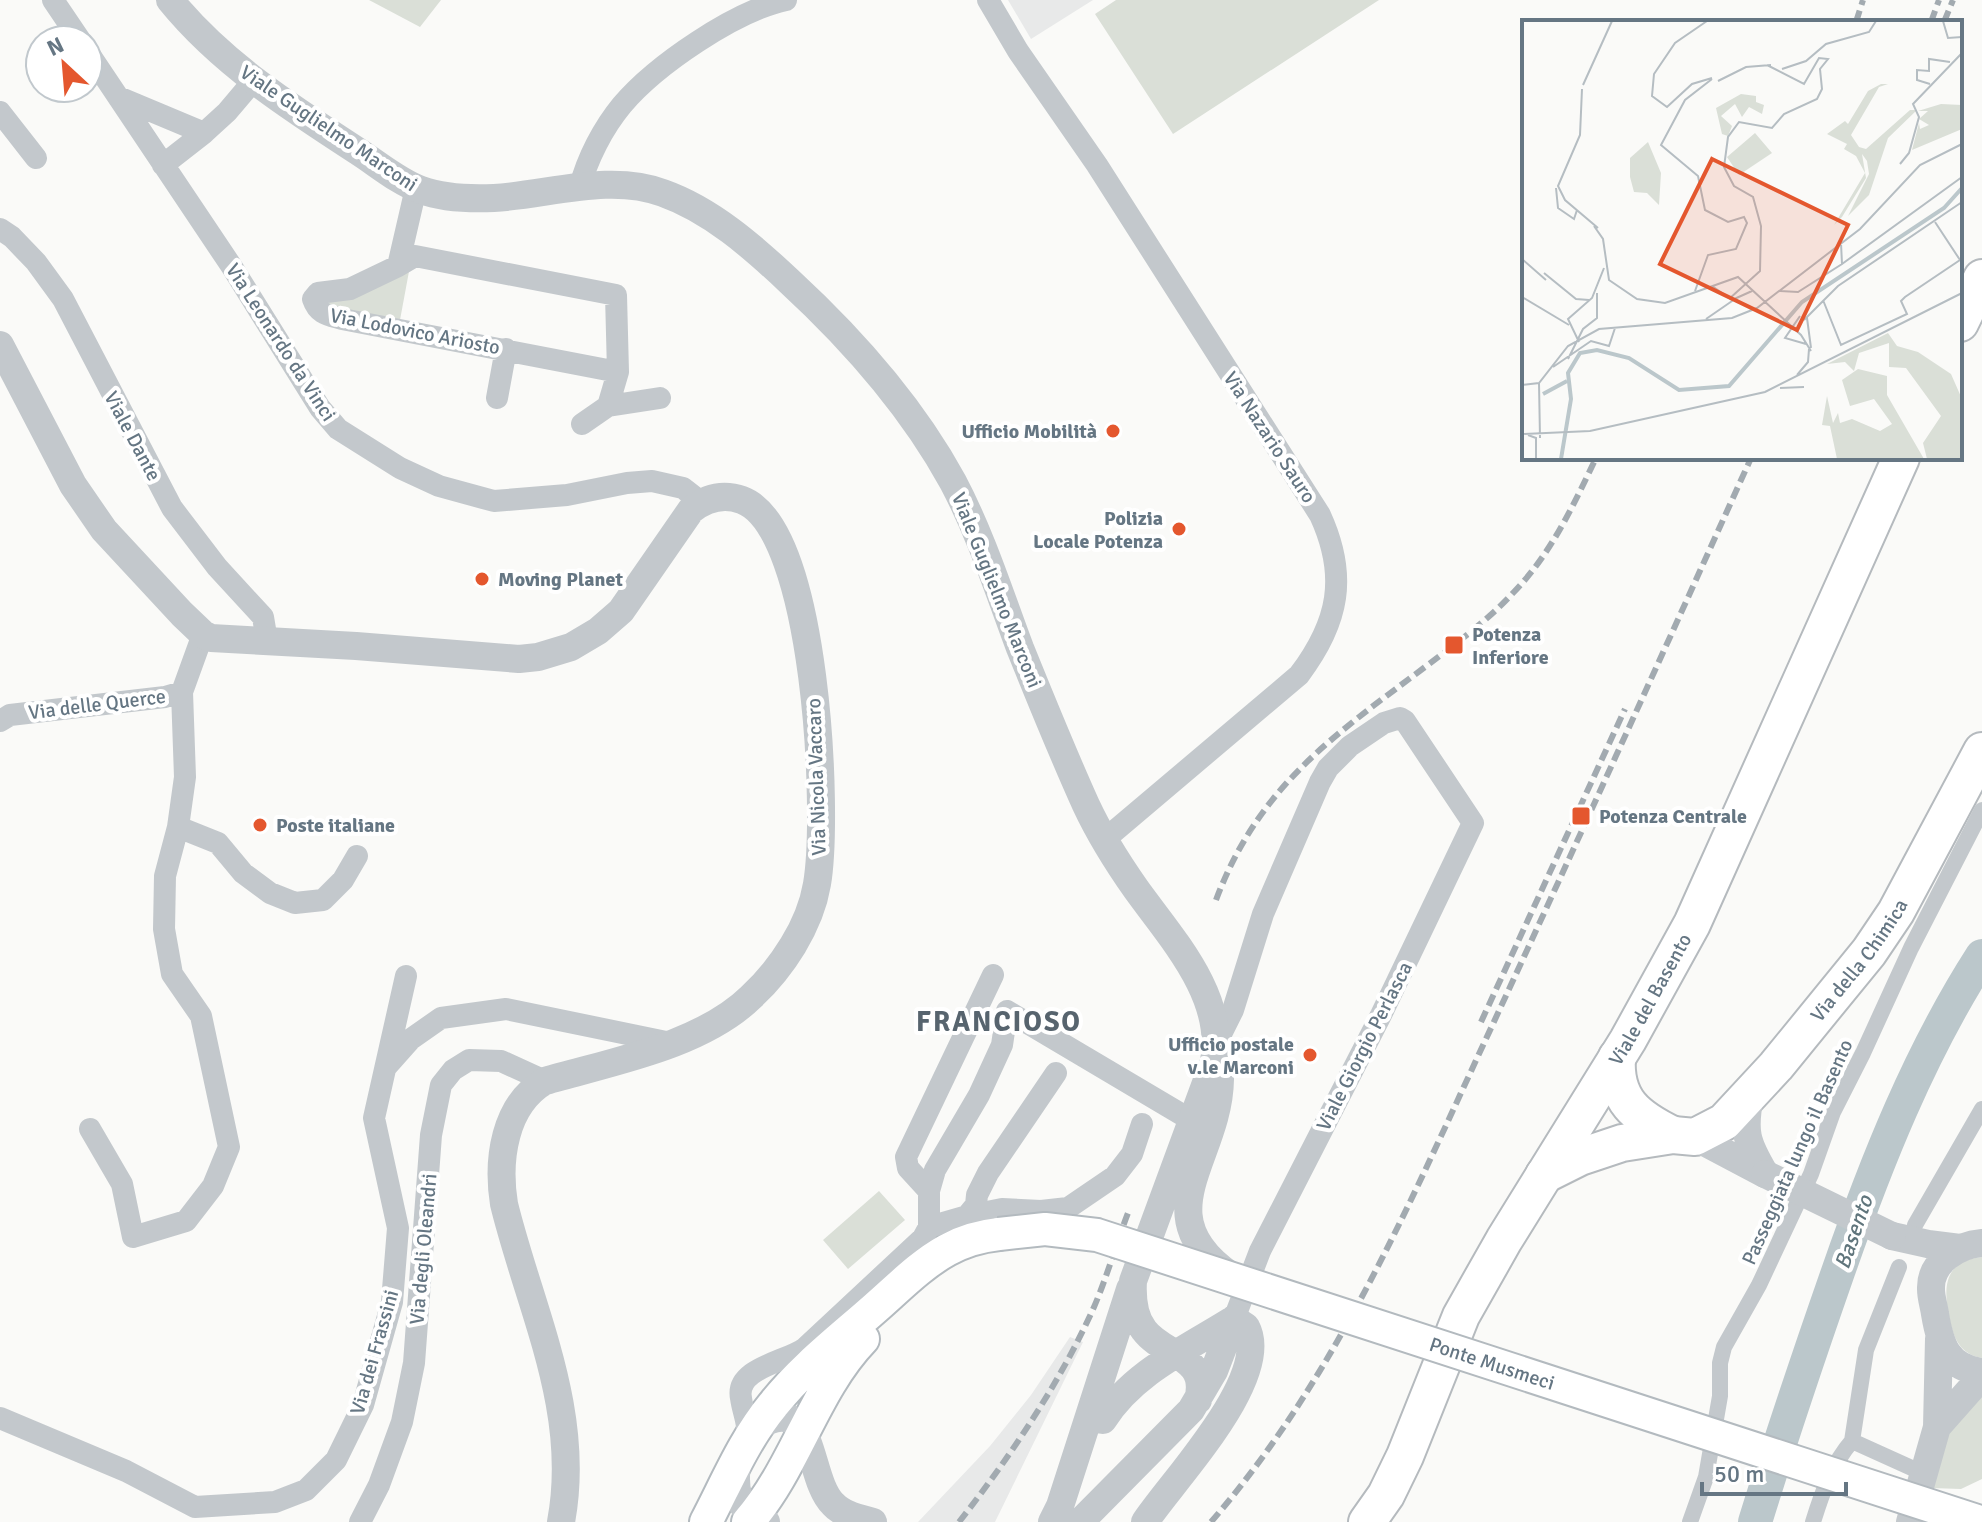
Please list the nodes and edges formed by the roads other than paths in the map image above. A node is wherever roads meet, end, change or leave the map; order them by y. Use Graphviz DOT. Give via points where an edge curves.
graph roads {
  1 [pos="53,0"];
  2 [pos="170,0"];
  3 [pos="786,0"];
  4 [pos="988,0"];
  5 [pos="69,24"];
  6 [pos="104,76"];
  7 [pos="254,80"];
  8 [pos="118,97"];
  9 [pos="0,112"];
  10 [pos="204,133"];
  11 [pos="36,158"];
  12 [pos="163,165"];
  13 [pos="580,187"];
  14 [pos="416,188"];
  15 [pos="0,229"];
  16 [pos="398,266"];
  17 [pos="1982,278"];
  18 [pos="1982,315"];
  19 [pos="1962,321"];
  20 [pos="1962,324"];
  21 [pos="0,345"];
  22 [pos="506,349"];
  23 [pos="618,372"];
  24 [pos="497,398"];
  25 [pos="660,398"];
  26 [pos="608,406"];
  27 [pos="582,424"];
  28 [pos="1900,460"];
  29 [pos="701,502"];
  30 [pos="203,634"];
  31 [pos="267,641"];
  32 [pos="182,692"];
  33 [pos="0,721"];
  34 [pos="1982,751"];
  35 [pos="1982,810"];
  36 [pos="178,827"];
  37 [pos="1104,840"];
  38 [pos="357,856"];
  39 [pos="993,975"];
  40 [pos="406,976"];
  41 [pos="1217,1042"];
  42 [pos="671,1043"];
  43 [pos="1617,1057"];
  44 [pos="386,1067"];
  45 [pos="1056,1073"];
  46 [pos="545,1081"];
  47 [pos="1750,1095"];
  48 [pos="1982,1109"];
  49 [pos="1191,1120"];
  50 [pos="1142,1124"];
  51 [pos="90,1129"];
  52 [pos="1684,1136"];
  53 [pos="1765,1174"];
  54 [pos="1544,1175"];
  55 [pos="929,1191"];
  56 [pos="967,1216"];
  57 [pos="929,1227"];
  58 [pos="1904,1231"];
  59 [pos="1001,1240"];
  60 [pos="1976,1244"];
  61 [pos="1899,1267"];
  62 [pos="1245,1273"];
  63 [pos="1133,1281"];
  64 [pos="1931,1288"];
  65 [pos="1122,1316"];
  66 [pos="1234,1319"];
  67 [pos="1939,1339"];
  68 [pos="1178,1345"];
  69 [pos="805,1348"];
  70 [pos="1149,1373"];
  71 [pos="1982,1374"];
  72 [pos="796,1379"];
  73 [pos="1199,1396"];
  74 [pos="0,1418"];
  75 [pos="1103,1420"];
  76 [pos="1937,1427"];
  77 [pos="805,1432"];
  78 [pos="747,1441"];
  79 [pos="1852,1441"];
  80 [pos="1925,1474"];
  81 [pos="1381,1513"];
  82 [pos="195,1514"];
  83 [pos="756,1520"];
  84 [pos="360,1522"];
  85 [pos="561,1522"];
  86 [pos="706,1522"];
  87 [pos="873,1522"];
  88 [pos="1052,1522"];
  89 [pos="1071,1522"];
  90 [pos="1080,1522"];
  91 [pos="1145,1522"];
  92 [pos="1690,1522"];
  93 [pos="1813,1522"];
  94 [pos="1910,1522"];
  95 [pos="1926,1522"];
  96 [pos="1980,1522"];
  1 -- 5 [label="street"];
  2 -- 7 [label="street, Viale Guglielmo Marconi"];
  3 -- 13 [label="street" via="726,22 659,71 622,105 587,161"];
  4 -- 37 [label="street, Via Nazario Sauro" via="1320,515 1333,552 1338,590 1327,630 1299,675"];
  6 -- 8 [label="street, Via Leonardo da Vinci"];
  7 -- 10 [label="street"];
  7 -- 14 [label="street, Viale Guglielmo Marconi"];
  8 -- 10 [label="street"];
  8 -- 12 [label="street, Via Leonardo da Vinci"];
  9 -- 11 [label="street"];
  10 -- 12 [label="street"];
  12 -- 29 [label="street, Via Leonardo da Vinci" via="320,408 366,449 439,486 494,501 652,481 683,488"];
  13 -- 14 [label="street, Viale Guglielmo Marconi" via="495,198 455,197"];
  13 -- 37 [label="street, Viale Guglielmo Marconi" via="648,188 704,215 773,265 873,365 918,426 967,511"];
  14 -- 16 [label="street"];
  15 -- 31 [label="street, Viale Dante" via="36,262 63,299 172,508 263,617"];
  16 -- 22 [label="street, Via Lodovico Ariosto" via="350,289 318,293 313,299 316,308 342,319"];
  16 -- 23 [label="street" via="415,256 616,295"];
  17 -- 19 [label="main road"];
  18 -- 20 [label="main road"];
  21 -- 30 [label="street" via="87,507 125,555"];
  22 -- 23 [label="street, Via Lodovico Ariosto"];
  22 -- 24 [label="street"];
  23 -- 26 [label="street"];
  25 -- 26 [label="street"];
  26 -- 27 [label="street"];
  28 -- 43 [label="main road, Viale del Basento" via="1692,924"];
  29 -- 31 [label="street" via="621,611 588,638 554,653 519,659"];
  29 -- 42 [label="street, Via Nicola Vaccaro" via="735,497 757,508 794,577 819,742 818,867 808,914 770,978 729,1014"];
  30 -- 31 [label="street"];
  30 -- 32 [label="street, Via delle Querce"];
  32 -- 33 [label="street, Via delle Querce" via="10,715"];
  32 -- 36 [label="street" via="185,777"];
  34 -- 47 [label="main road, Via della Chimica" via="1876,942"];
  35 -- 92 [label="street, Passeggiata lungo il Basento" via="1833,1112 1811,1174 1759,1285 1724,1347 1706,1477"];
  36 -- 38 [label="street" via="218,843 243,873 295,903 323,900"];
  36 -- 51 [label="street" via="165,876 164,929 172,974 201,1016 229,1147 213,1186 186,1221 133,1237 122,1184"];
  37 -- 41 [label="street, Viale Guglielmo Marconi" via="1186,958 1208,1004"];
  39 -- 55 [label="street" via="906,1157 908,1168"];
  40 -- 44 [label="street, Via dei Frassini"];
  41 -- 49 [label="street, Viale Guglielmo Marconi"];
  41 -- 62 [label="street" via="1220,1092 1187,1215 1202,1252"];
  41 -- 62 [label="street, Viale Giorgio Perlasca" via="1320,782 1338,757 1384,723 1400,718 1473,823 1381,1015"];
  42 -- 44 [label="street, Via dei Frassini" via="506,1009 441,1018 411,1039"];
  42 -- 46 [label="street, Via Nicola Vaccaro"];
  43 -- 52 [label="main road" via="1616,1077 1631,1106 1642,1118"];
  43 -- 54 [label="main road, Viale del Basento"];
  44 -- 82 [label="street, Via dei Frassini" via="374,1118 398,1228 392,1302 363,1405 336,1460 306,1490 275,1502"];
  45 -- 56 [label="street" via="988,1173"];
  46 -- 84 [label="street, Via degli Oleandri" via="501,1061 469,1060 441,1085 431,1135 414,1363 402,1422"];
  46 -- 85 [label="street" via="530,1090 511,1122 502,1187 560,1396 566,1465"];
  47 -- 52 [label="main road, Via della Chimica" via="1724,1122"];
  47 -- 53 [label="street" via="1744,1123 1750,1150"];
  48 -- 58 [label="street"];
  49 -- 55 [label="street" via="1007,1011 1002,1045 935,1170"];
  49 -- 63 [label="street, Viale Guglielmo Marconi"];
  50 -- 56 [label="street" via="1132,1154 1115,1176 1068,1208 1002,1209"];
  52 -- 53 [label="street"];
  52 -- 54 [label="main road" via="1622,1143"];
  53 -- 58 [label="street, bridge"];
  54 -- 81 [label="main road, Viale del Basento" via="1461,1316"];
  55 -- 57 [label="street"];
  56 -- 57 [label="street"];
  57 -- 69 [label="street" via="908,1254"];
  58 -- 60 [label="street" via="1928,1244"];
  58 -- 64 [label="street"];
  59 -- 62 [label="main road, Ponte Musmeci, bridge" via="1045,1229 1097,1235"];
  59 -- 72 [label="main road" via="983,1235 929,1261"];
  59 -- 77 [label="main road" via="945,1268 860,1342 833,1376"];
  59 -- 95 [label="main road, Ponte Musmeci" via="1094,1254"];
  60 -- 64 [label="street" via="1937,1269"];
  61 -- 79 [label="street" via="1866,1350"];
  62 -- 66 [label="street"];
  62 -- 96 [label="main road, Ponte Musmeci, bridge"];
  63 -- 65 [label="street"];
  63 -- 68 [label="street, Viale Guglielmo Marconi" via="1136,1316 1144,1331"];
  64 -- 67 [label="street"];
  65 -- 75 [label="street" via="1122,1352"];
  65 -- 88 [label="street"];
  66 -- 68 [label="street"];
  66 -- 73 [label="street"];
  66 -- 91 [label="street" via="1246,1327 1251,1347 1240,1390"];
  67 -- 71 [label="street" via="1957,1363"];
  67 -- 76 [label="street"];
  68 -- 70 [label="street"];
  68 -- 73 [label="street, Viale Guglielmo Marconi" via="1200,1382"];
  69 -- 72 [label="street" via="796,1362"];
  69 -- 78 [label="street" via="744,1381 740,1396"];
  70 -- 73 [label="street" via="1179,1372 1195,1381"];
  70 -- 75 [label="street" via="1125,1391"];
  71 -- 76 [label="street"];
  72 -- 77 [label="street"];
  72 -- 78 [label="main road"];
  73 -- 90 [label="street" via="1184,1418"];
  74 -- 82 [label="street, Via dei Frassini" via="126,1471"];
  75 -- 89 [label="street"];
  76 -- 80 [label="street"];
  77 -- 78 [label="street" via="796,1423 774,1417"];
  77 -- 83 [label="main road"];
  77 -- 87 [label="street" via="826,1496 841,1511"];
  78 -- 83 [label="street" via="734,1477 737,1496"];
  78 -- 86 [label="main road"];
  79 -- 80 [label="street"];
  79 -- 93 [label="street" via="1822,1493"];
  80 -- 94 [label="street"];
}
